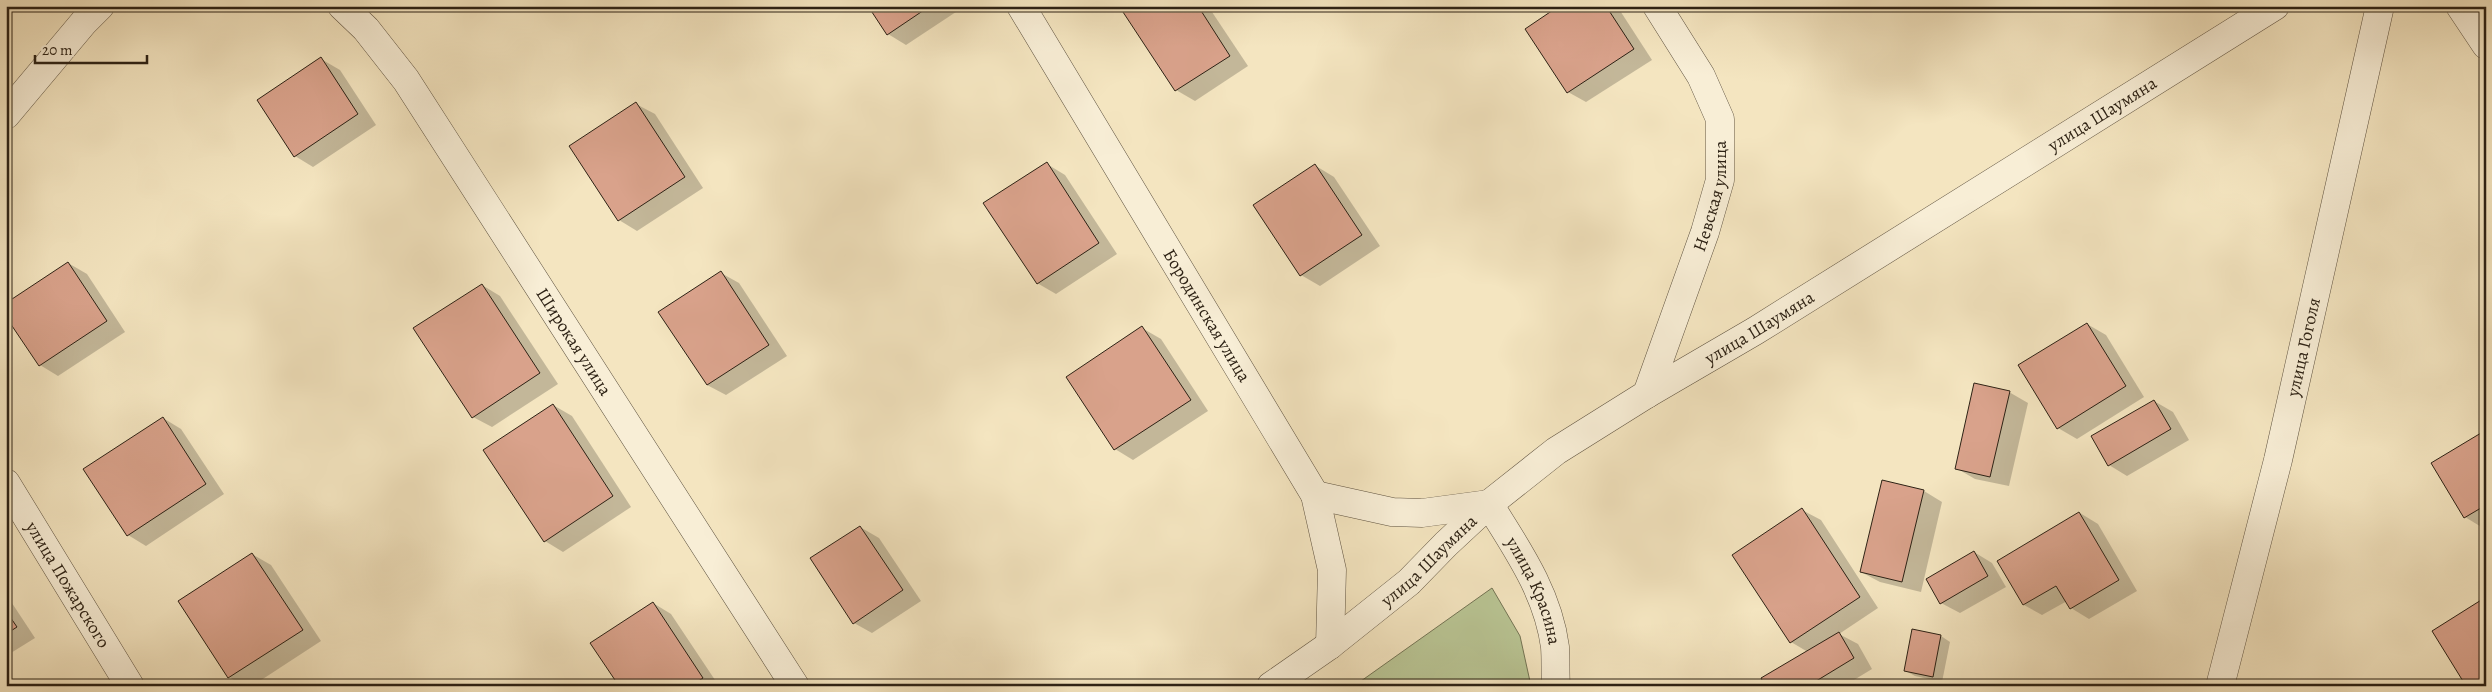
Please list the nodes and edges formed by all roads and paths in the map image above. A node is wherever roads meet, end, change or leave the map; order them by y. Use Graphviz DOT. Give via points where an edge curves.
graph roads {
  1 [pos="100,6"];
  2 [pos="342,6"];
  3 [pos="1021,6"];
  4 [pos="1657,6"];
  5 [pos="2275,6"];
  6 [pos="2380,6"];
  7 [pos="2460,6"];
  8 [pos="2486,45"];
  9 [pos="6,115"];
  10 [pos="1647,394"];
  11 [pos="6,483"];
  12 [pos="1316,496"];
  13 [pos="1489,504"];
  14 [pos="1330,645"];
  15 [pos="795,685"];
  16 [pos="130,686"];
  17 [pos="1271,686"];
  18 [pos="1556,686"];
  19 [pos="2220,686"];
  1 -- 9 [label="street"];
  2 -- 15 [label="street, Широкая улица" via="366,29 406,80"];
  3 -- 12 [label="street, Бородинская улица"];
  4 -- 10 [label="street, Невская улица" via="1701,76 1720,119 1720,180 1705,232"];
  5 -- 10 [label="street, улица Шаумяна" via="1755,331"];
  6 -- 19 [label="street, улица Гоголя" via="2278,460"];
  7 -- 8 [label="street"];
  10 -- 13 [label="street, улица Шаумяна" via="1556,451"];
  11 -- 16 [label="street, улица Пожарского"];
  12 -- 13 [label="street" via="1392,512 1422,513"];
  12 -- 14 [label="street, Бородинская улица" via="1332,570"];
  13 -- 14 [label="street, улица Шаумяна" via="1409,582"];
  13 -- 18 [label="street, улица Красина" via="1532,575 1546,608 1555,647"];
  14 -- 17 [label="street, улица Шаумяна"];
}
